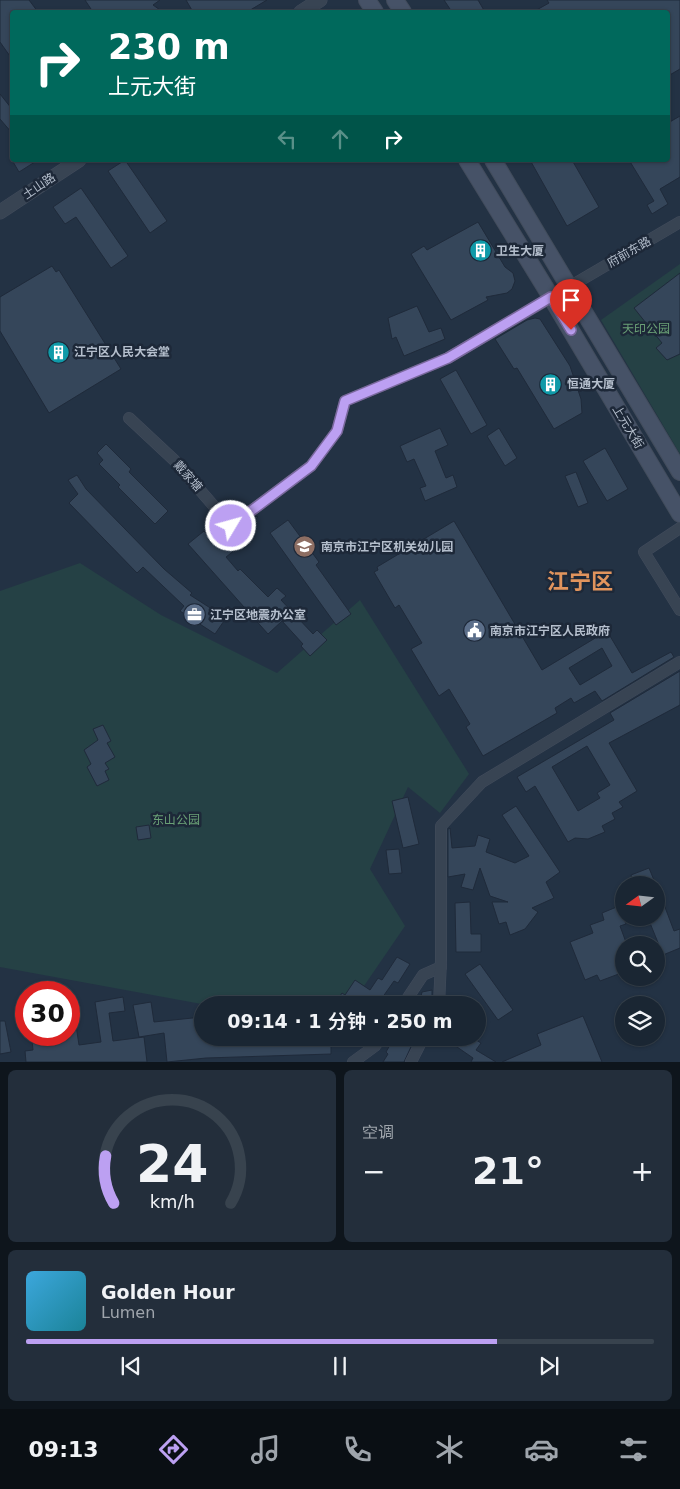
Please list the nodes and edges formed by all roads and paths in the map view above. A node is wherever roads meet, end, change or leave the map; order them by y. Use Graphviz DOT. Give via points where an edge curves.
graph roads {
  1 [pos="320,0"];
  2 [pos="305,10"];
  3 [pos="76,162"];
  4 [pos="468,162"];
  5 [pos="494,162"];
  6 [pos="0,212"];
  7 [pos="680,222"];
  8 [pos="570,286"];
  9 [pos="551,297"];
  10 [pos="129,418"];
  11 [pos="680,472"];
  12 [pos="680,514"];
  13 [pos="680,528"];
  14 [pos="680,610"];
  15 [pos="680,662"];
  16 [pos="441,967"];
  17 [pos="409,996"];
  18 [pos="439,996"];
  19 [pos="375,1046"];
  20 [pos="419,1046"];
  21 [pos="353,1062"];
  22 [pos="411,1062"];
  1 -- 2 [label="street"];
  3 -- 6 [label="street, 土山路"];
  4 -- 9 [label="main road, 上元大街"];
  5 -- 8 [label="main road, 上元大街"];
  7 -- 8 [label="street, 府前东路"];
  8 -- 9 [label="street, 府前东路"];
  8 -- 11 [label="main road, 上元大街"];
  9 -- 10 [label="street, 戴家塘" via="448,358 345,401 337,431 311,466 231,526 174,460"];
  9 -- 12 [label="main road, 上元大街"];
  13 -- 14 [label="street" via="644,552"];
  15 -- 16 [label="street" via="482,782 441,826"];
  16 -- 17 [label="street" via="423,975"];
  16 -- 18 [label="street"];
  19 -- 21 [label="street"];
  20 -- 22 [label="street"];
}
